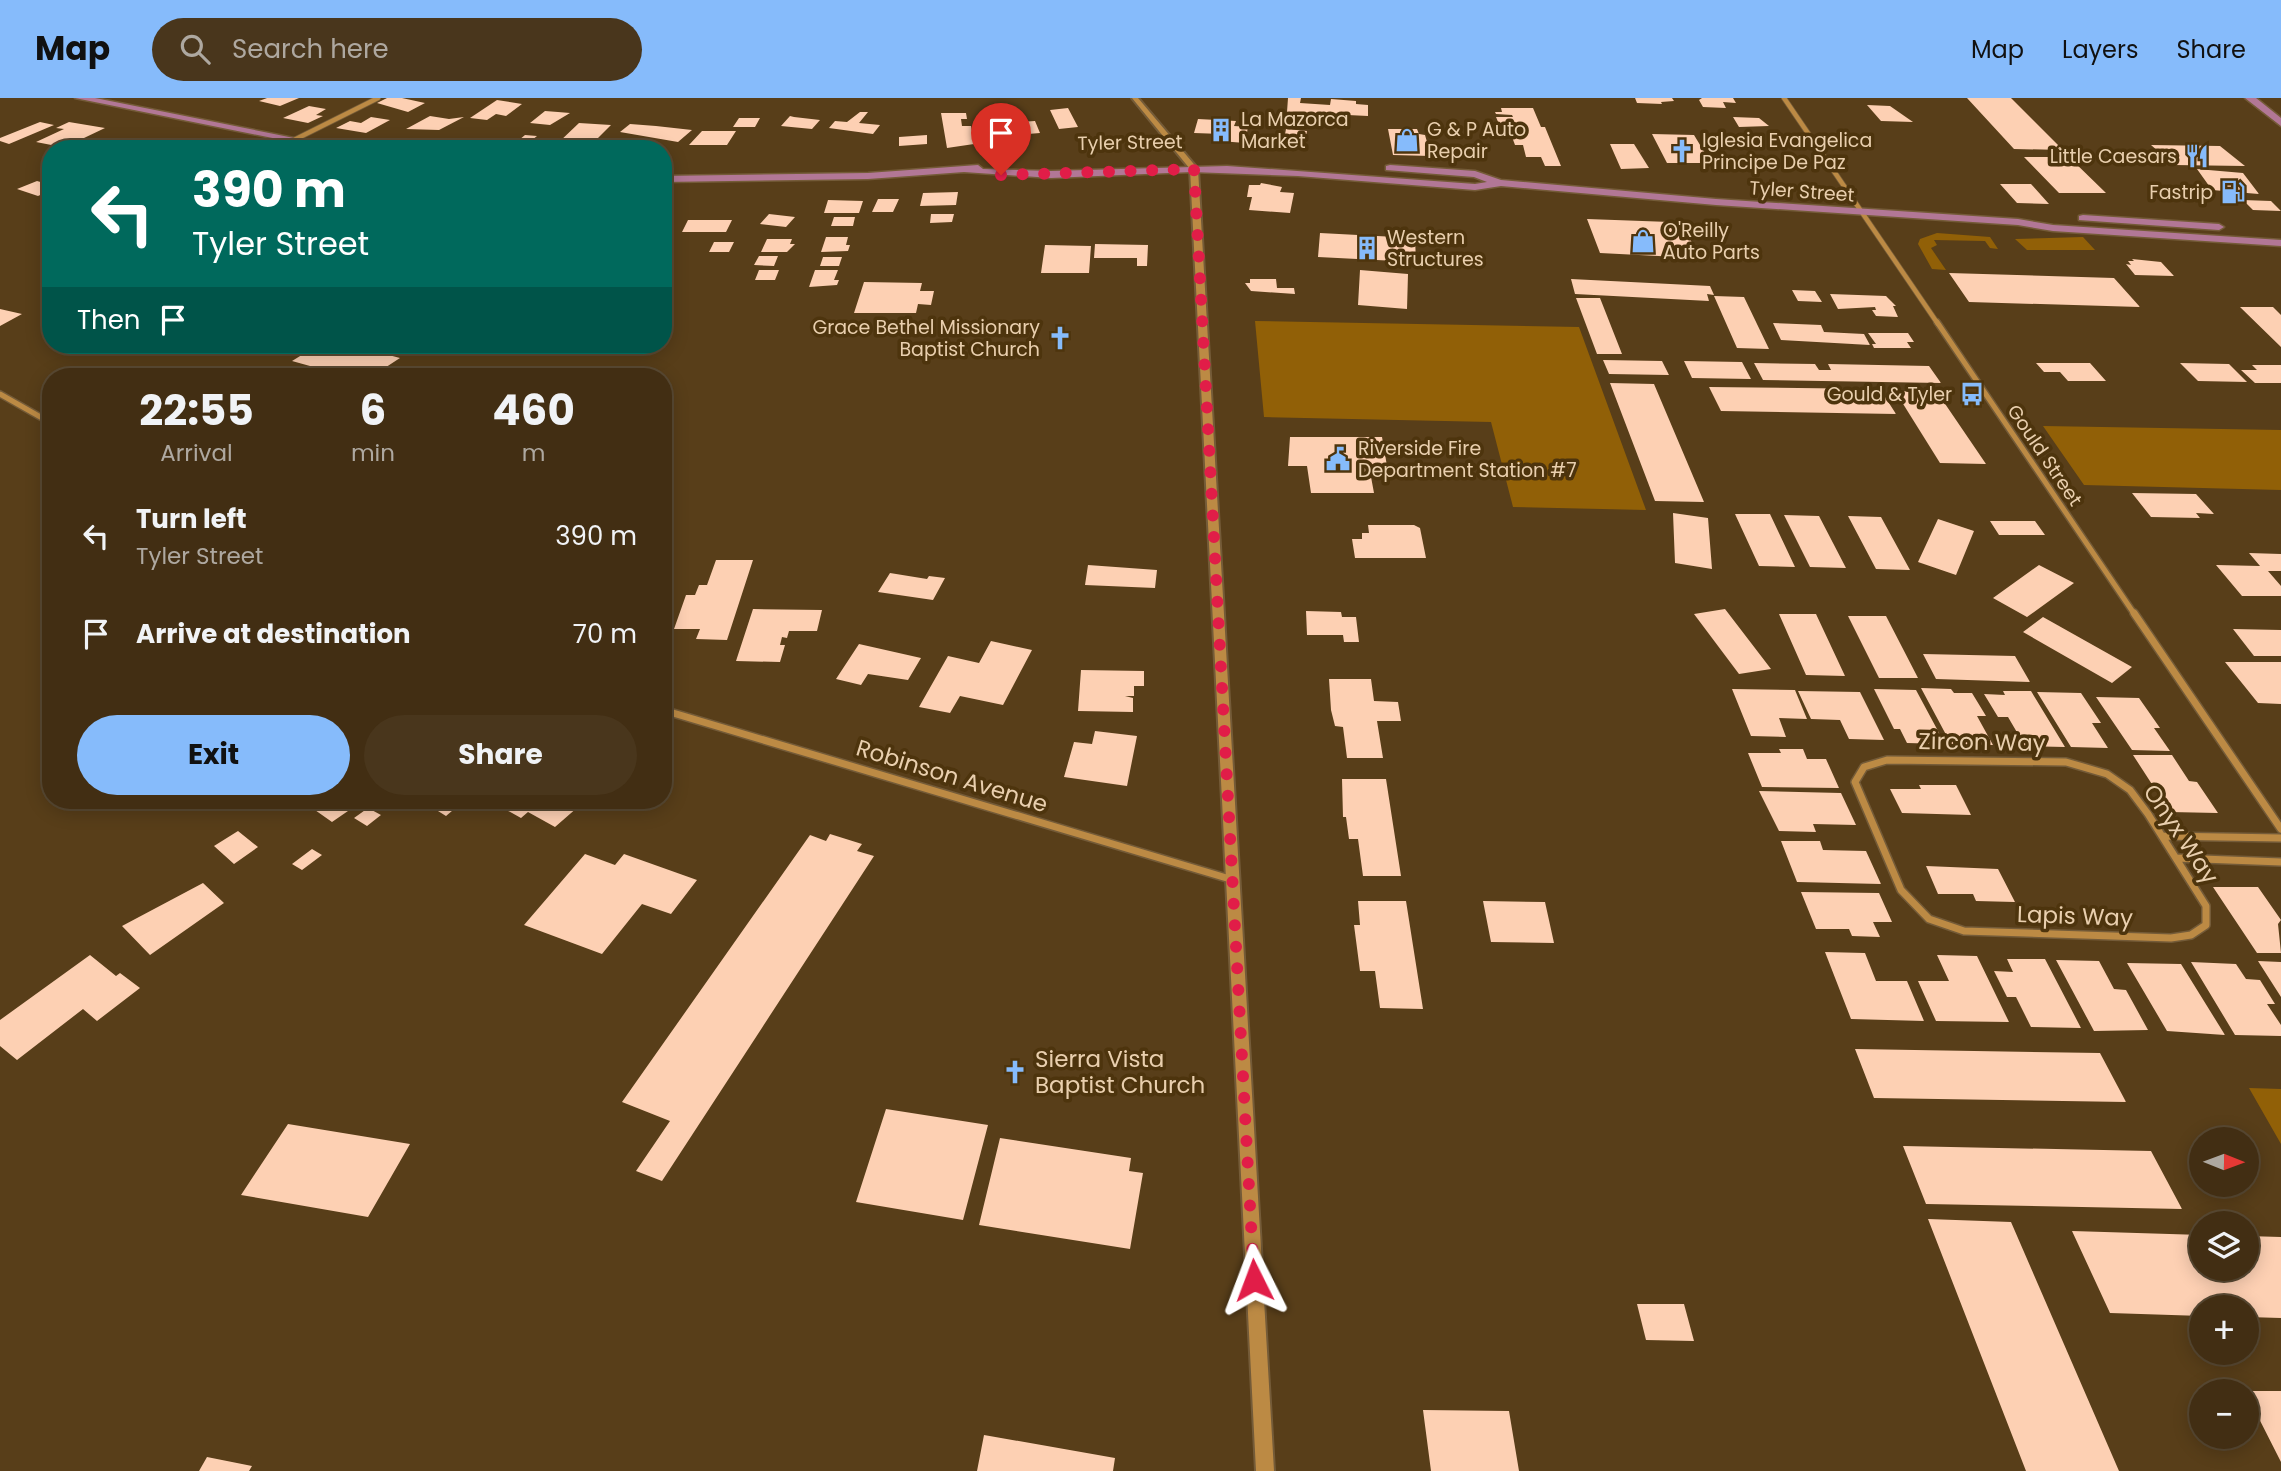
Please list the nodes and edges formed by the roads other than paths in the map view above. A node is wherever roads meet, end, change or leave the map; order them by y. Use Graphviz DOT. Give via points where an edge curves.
graph roads {
  1 [pos="80,98"];
  2 [pos="135,98"];
  3 [pos="378,98"];
  4 [pos="1135,98"];
  5 [pos="1784,98"];
  6 [pos="2250,98"];
  7 [pos="152,110"];
  8 [pos="2281,123"];
  9 [pos="294,140"];
  10 [pos="1146,158"];
  11 [pos="1027,162"];
  12 [pos="1189,163"];
  13 [pos="968,170"];
  14 [pos="672,179"];
  15 [pos="1860,213"];
  16 [pos="2018,222"];
  17 [pos="2281,231"];
  18 [pos="2281,243"];
  19 [pos="0,394"];
  20 [pos="42,418"];
  21 [pos="672,713"];
  22 [pos="2107,774"];
  23 [pos="2281,829"];
  24 [pos="2162,836"];
  25 [pos="2281,838"];
  26 [pos="2176,858"];
  27 [pos="2281,862"];
  28 [pos="1230,879"];
  29 [pos="1941,924"];
  30 [pos="2206,925"];
  31 [pos="1265,1471"];
  1 -- 7 [label="main road"];
  2 -- 7 [label="main road" via="150,102"];
  3 -- 9 [label="street"];
  4 -- 12 [label="street"];
  5 -- 15 [label="street, Gould Street"];
  6 -- 8 [label="main road"];
  7 -- 9 [label="main road"];
  10 -- 12 [label="main road, Tyler Street"];
  11 -- 13 [label="main road, Tyler Street"];
  12 -- 13 [label="main road, Tyler Street" via="1001,175"];
  12 -- 15 [label="main road, Tyler Street"];
  12 -- 28 [label="street" via="1204,311"];
  13 -- 14 [label="main road, Tyler Street"];
  15 -- 16 [label="main road, Tyler Street"];
  15 -- 23 [label="street, Gould Street"];
  16 -- 17 [label="main road, Tyler Street" via="2044,216"];
  16 -- 18 [label="main road, Tyler Street"];
  19 -- 20 [label="street"];
  21 -- 28 [label="street, Robinson Avenue"];
  22 -- 24 [label="street, Onyx Way" via="2130,790"];
  22 -- 29 [label="street, Zircon Way" via="2066,762 1887,760 1858,772 1855,782 1901,890 1918,910"];
  24 -- 25 [label="street"];
  24 -- 26 [label="street, Onyx Way"];
  26 -- 27 [label="street"];
  26 -- 30 [label="street, Onyx Way" via="2206,906"];
  28 -- 31 [label="street"];
  29 -- 30 [label="street, Lapis Way" via="1964,931 2171,938 2191,935"];
}
